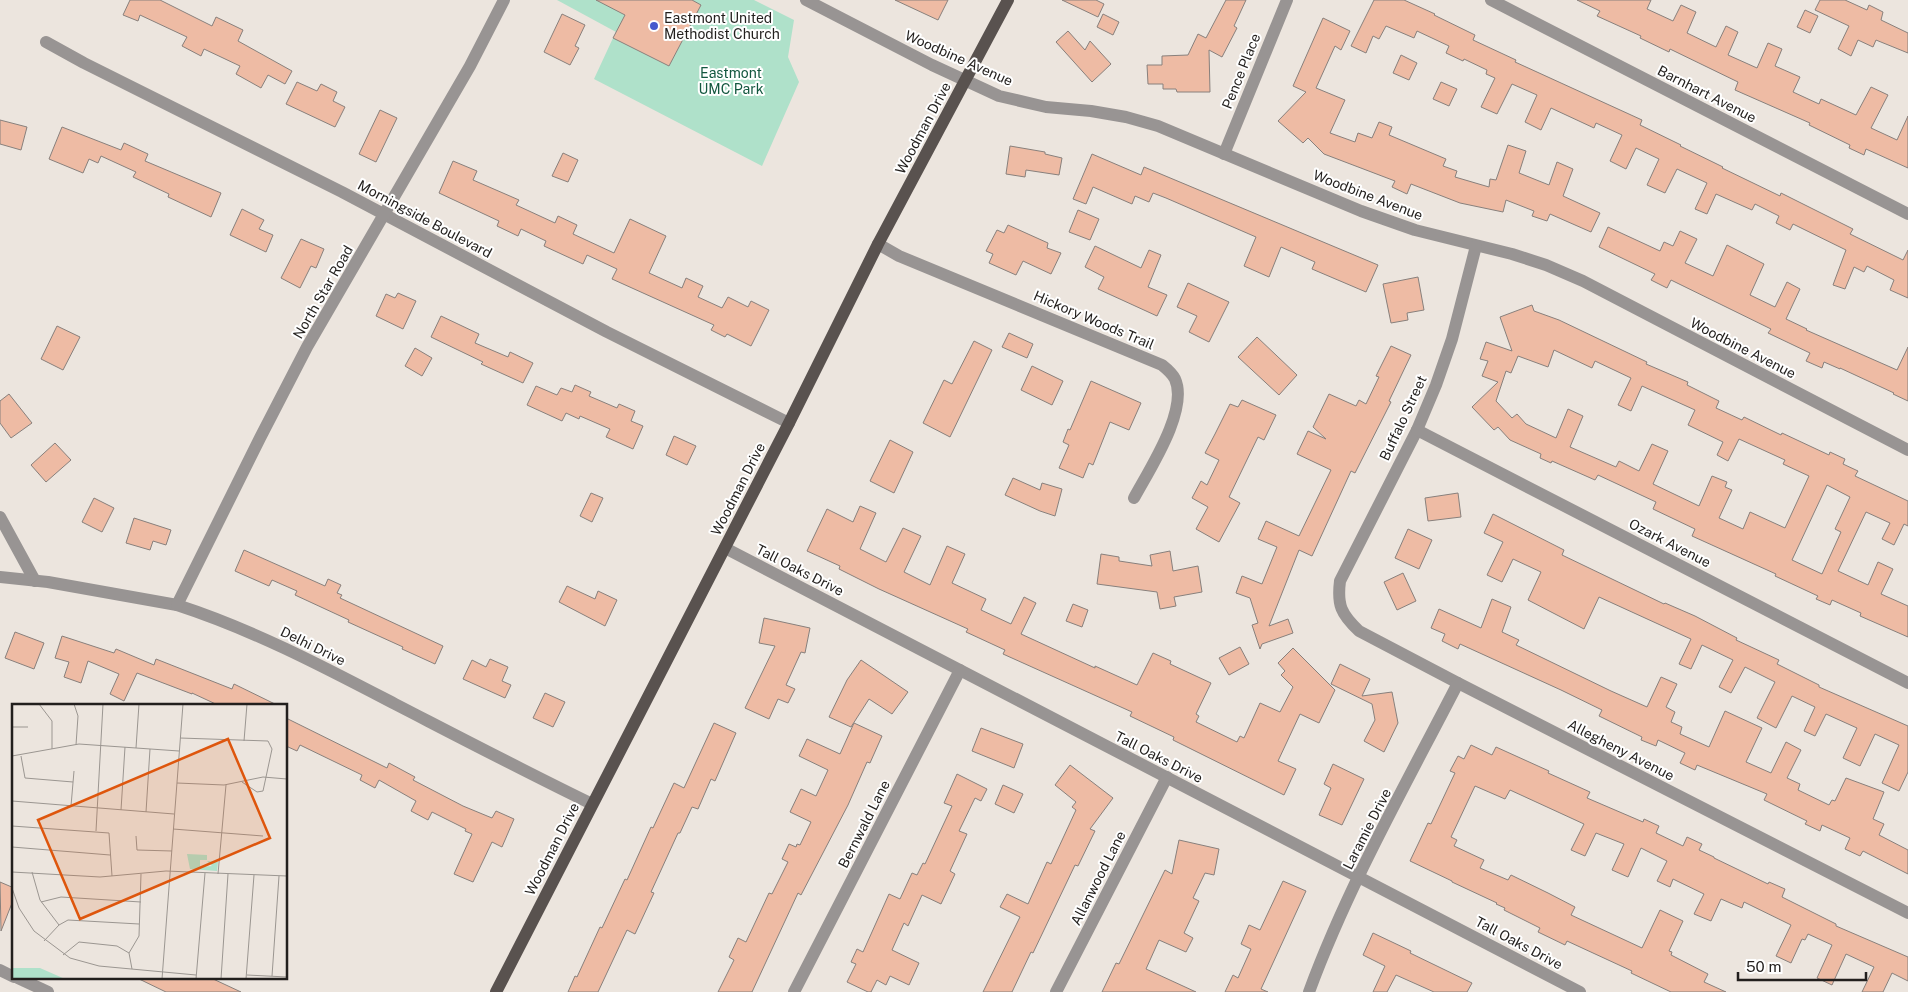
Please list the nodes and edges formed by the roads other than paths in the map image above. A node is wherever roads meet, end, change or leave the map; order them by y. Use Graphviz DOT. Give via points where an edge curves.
graph roads {
  1 [pos="504,0"];
  2 [pos="806,0"];
  3 [pos="1008,0"];
  4 [pos="1287,0"];
  5 [pos="1492,0"];
  6 [pos="46,42"];
  7 [pos="965,80"];
  8 [pos="1224,154"];
  9 [pos="1908,214"];
  10 [pos="385,216"];
  11 [pos="878,244"];
  12 [pos="1476,246"];
  13 [pos="789,423"];
  14 [pos="1417,430"];
  15 [pos="1908,450"];
  16 [pos="1134,498"];
  17 [pos="0,516"];
  18 [pos="725,548"];
  19 [pos="0,577"];
  20 [pos="36,581"];
  21 [pos="1338,595"];
  22 [pos="177,605"];
  23 [pos="960,670"];
  24 [pos="1458,683"];
  25 [pos="1908,684"];
  26 [pos="1167,777"];
  27 [pos="592,804"];
  28 [pos="1360,876"];
  29 [pos="1908,913"];
  30 [pos="0,970"];
  31 [pos="12,975"];
  32 [pos="22,980"];
  33 [pos="1573,990"];
  34 [pos="48,992"];
  35 [pos="496,992"];
  36 [pos="794,992"];
  37 [pos="1056,992"];
  38 [pos="1309,992"];
  1 -- 10 [label="street, North Star Road"];
  2 -- 7 [label="street, Woodbine Avenue"];
  3 -- 7 [label="main road, Woodman Drive"];
  4 -- 8 [label="street, Pence Place"];
  5 -- 9 [label="street, Barnhart Avenue"];
  6 -- 10 [label="street, Morningside Boulevard"];
  7 -- 8 [label="street, Woodbine Avenue" via="999,96 1046,107 1126,117 1158,126"];
  7 -- 11 [label="main road, Woodman Drive"];
  8 -- 12 [label="street, Woodbine Avenue" via="1361,212"];
  10 -- 13 [label="street, Morningside Boulevard"];
  10 -- 22 [label="street, North Star Road" via="307,347"];
  11 -- 13 [label="main road, Woodman Drive"];
  11 -- 16 [label="street, Hickory Woods Trail" via="899,256 1162,365 1170,372 1176,381 1176,411 1170,430"];
  12 -- 14 [label="street, Buffalo Street" via="1452,338"];
  12 -- 15 [label="street, Woodbine Avenue" via="1546,265 1583,281"];
  13 -- 18 [label="main road, Woodman Drive"];
  14 -- 21 [label="street, Buffalo Street" via="1340,581"];
  14 -- 25 [label="street, Ozark Avenue"];
  17 -- 20 [label="street"];
  18 -- 23 [label="street, Tall Oaks Drive"];
  18 -- 27 [label="main road, Woodman Drive"];
  19 -- 20 [label="street, Delhi Drive"];
  20 -- 22 [label="street, Delhi Drive"];
  21 -- 24 [label="street, Allegheny Avenue" via="1347,619 1359,630"];
  22 -- 27 [label="street, Delhi Drive" via="251,632 303,656"];
  23 -- 26 [label="street, Tall Oaks Drive"];
  23 -- 36 [label="street, Bernwald Lane"];
  24 -- 28 [label="street, Laramie Drive"];
  24 -- 29 [label="street, Allegheny Avenue"];
  26 -- 28 [label="street, Tall Oaks Drive"];
  26 -- 37 [label="street, Allanwood Lane"];
  27 -- 35 [label="main road, Woodman Drive"];
  28 -- 33 [label="street, Tall Oaks Drive"];
  28 -- 38 [label="street, Laramie Drive" via="1323,953"];
  30 -- 31 [label="street"];
  32 -- 34 [label="street"];
}
